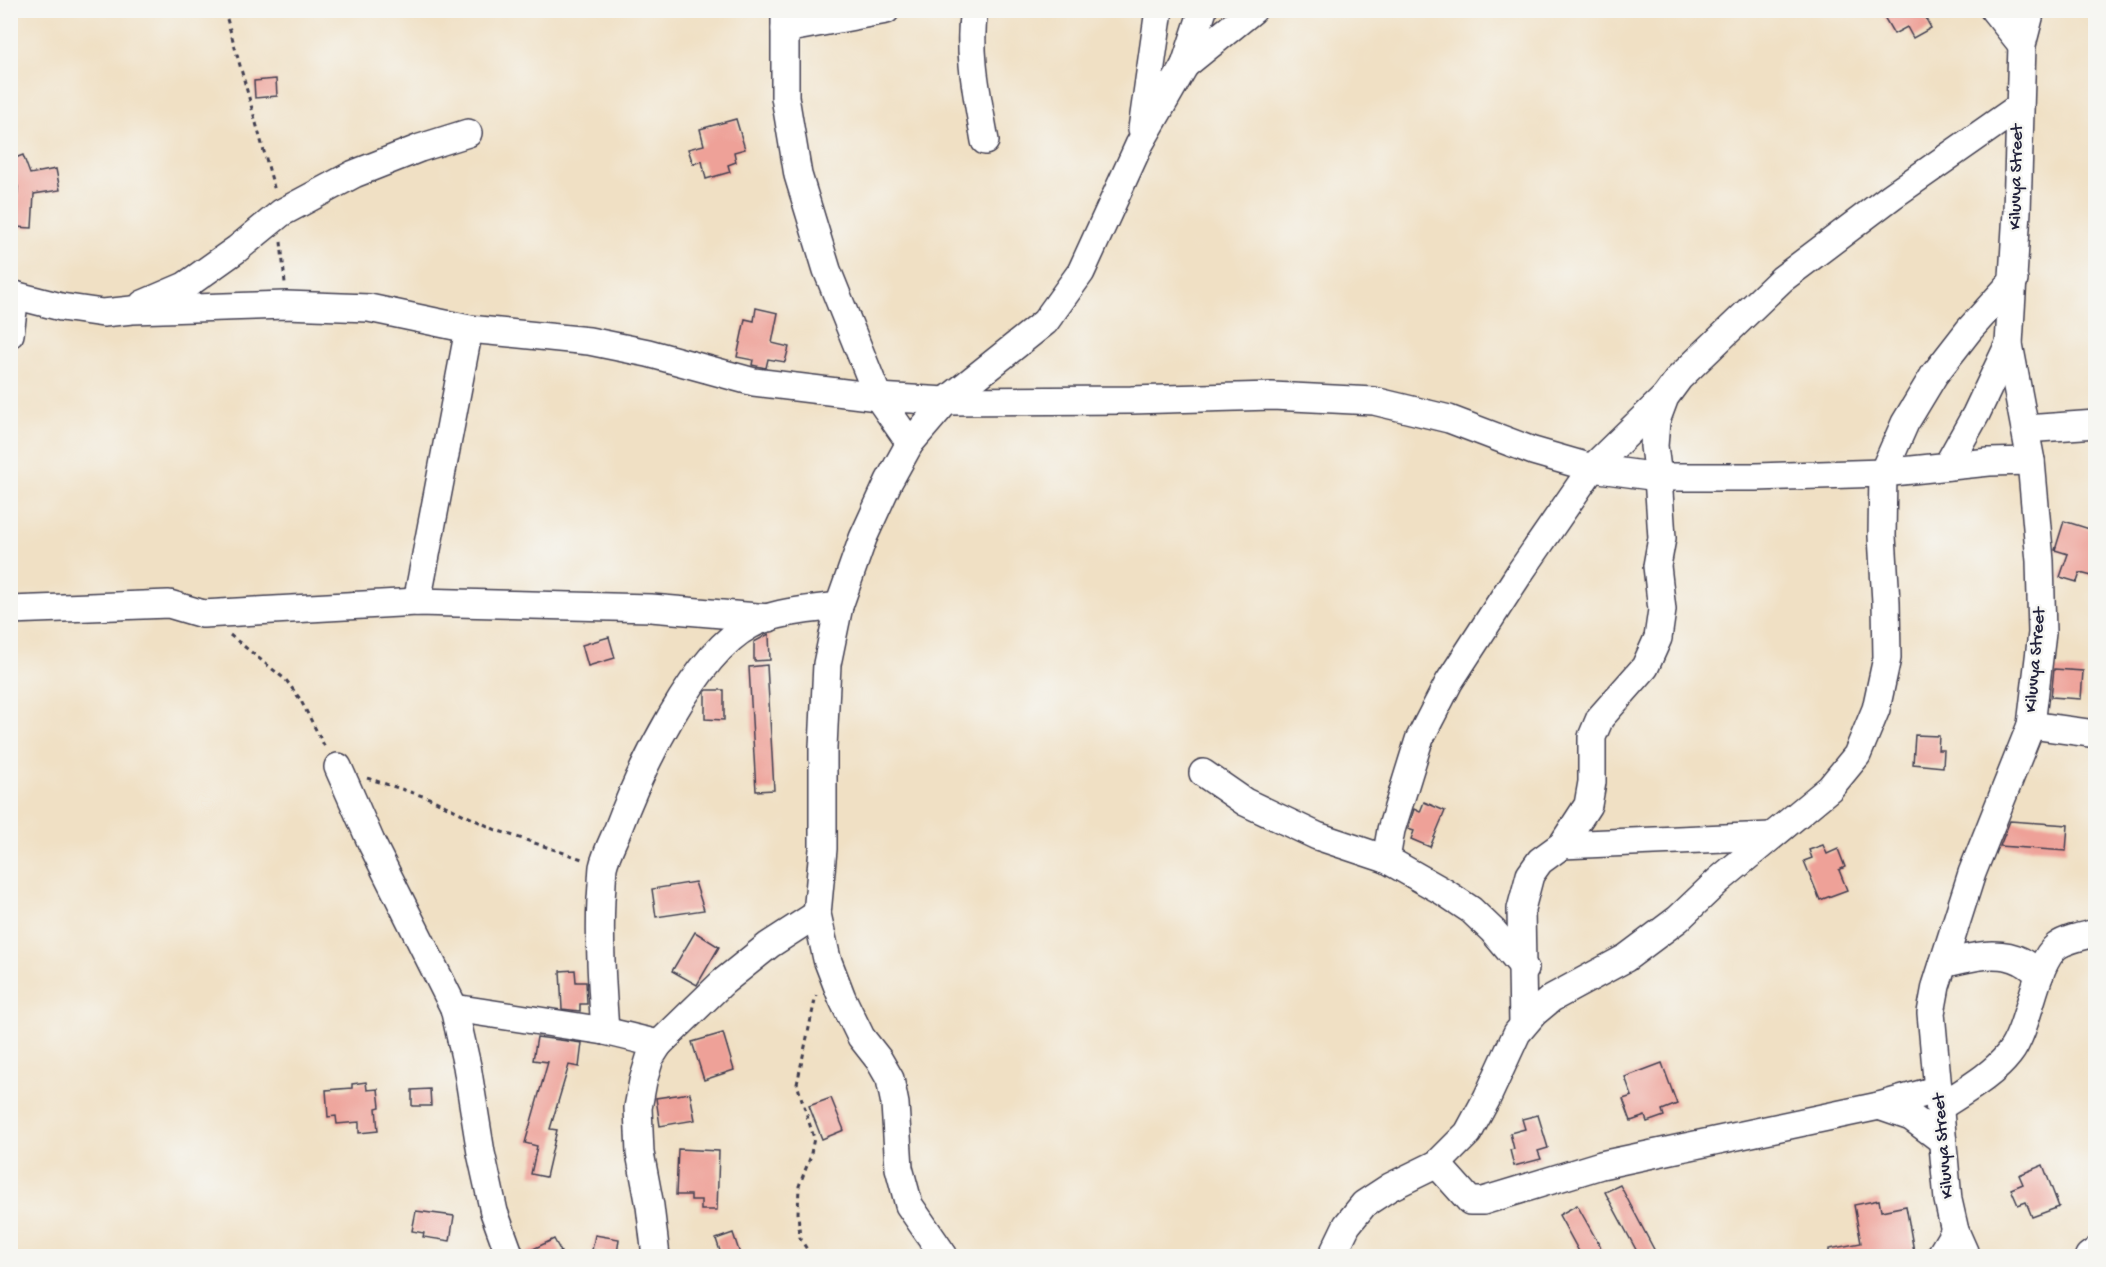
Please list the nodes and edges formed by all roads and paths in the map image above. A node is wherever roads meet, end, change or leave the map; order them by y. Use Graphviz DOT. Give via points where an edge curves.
graph roads {
  1 [pos="886,10"];
  2 [pos="975,10"];
  3 [pos="1159,10"];
  4 [pos="1203,10"];
  5 [pos="1253,10"];
  6 [pos="1995,10"];
  7 [pos="2031,10"];
  8 [pos="227,19"];
  9 [pos="785,20"];
  10 [pos="2022,45"];
  11 [pos="1185,65"];
  12 [pos="2019,107"];
  13 [pos="468,133"];
  14 [pos="985,141"];
  15 [pos="1139,145"];
  16 [pos="281,213"];
  17 [pos="2014,280"];
  18 [pos="13,294"];
  19 [pos="286,305"];
  20 [pos="132,310"];
  21 [pos="469,329"];
  22 [pos="10,334"];
  23 [pos="2009,344"];
  24 [pos="878,397"];
  25 [pos="1665,397"];
  26 [pos="946,401"];
  27 [pos="2096,424"];
  28 [pos="2025,429"];
  29 [pos="910,443"];
  30 [pos="2031,461"];
  31 [pos="1947,466"];
  32 [pos="1592,468"];
  33 [pos="1883,473"];
  34 [pos="1658,477"];
  35 [pos="417,602"];
  36 [pos="839,606"];
  37 [pos="10,610"];
  38 [pos="203,614"];
  39 [pos="769,618"];
  40 [pos="2031,725"];
  41 [pos="2096,734"];
  42 [pos="338,767"];
  43 [pos="1203,773"];
  44 [pos="1771,836"];
  45 [pos="1562,845"];
  46 [pos="1386,858"];
  47 [pos="603,866"];
  48 [pos="817,914"];
  49 [pos="2096,933"];
  50 [pos="827,959"];
  51 [pos="1943,964"];
  52 [pos="1521,965"];
  53 [pos="2040,974"];
  54 [pos="1552,998"];
  55 [pos="454,1008"];
  56 [pos="1523,1025"];
  57 [pos="605,1031"];
  58 [pos="659,1044"];
  59 [pos="1940,1098"];
  60 [pos="1879,1106"];
  61 [pos="1943,1141"];
  62 [pos="1437,1164"];
  63 [pos="1955,1231"];
  64 [pos="2096,1251"];
  65 [pos="510,1257"];
  66 [pos="656,1257"];
  67 [pos="811,1257"];
  68 [pos="944,1257"];
  69 [pos="1332,1257"];
  70 [pos="1940,1257"];
  71 [pos="1966,1257"];
  72 [pos="2089,1257"];
  1 -- 9 [label="street"];
  2 -- 14 [label="street" via="971,30"];
  3 -- 15 [label="street"];
  4 -- 11 [label="street"];
  5 -- 11 [label="street"];
  6 -- 10 [label="street"];
  7 -- 10 [label="street, Kiluvya Street"];
  8 -- 16 [label="path"];
  9 -- 24 [label="street" via="785,97 798,175 827,270"];
  10 -- 12 [label="street, Kiluvya Street"];
  11 -- 15 [label="street"];
  12 -- 17 [label="street, Kiluvya Street"];
  12 -- 25 [label="street" via="1782,279 1679,378"];
  13 -- 16 [label="street" via="354,174"];
  15 -- 26 [label="street" via="1081,272 1045,322"];
  16 -- 19 [label="path"];
  16 -- 20 [label="street" via="185,286"];
  17 -- 23 [label="street, Kiluvya Street"];
  17 -- 33 [label="street" via="1934,375 1905,423"];
  18 -- 20 [label="street" via="103,313"];
  18 -- 22 [label="street"];
  19 -- 20 [label="street"];
  19 -- 21 [label="street" via="369,308"];
  21 -- 24 [label="street" via="589,341 754,382"];
  21 -- 35 [label="street"];
  23 -- 28 [label="street, Kiluvya Street"];
  23 -- 31 [label="street"];
  24 -- 26 [label="street"];
  24 -- 29 [label="street"];
  25 -- 32 [label="street"];
  25 -- 34 [label="street" via="1655,430"];
  26 -- 29 [label="street"];
  26 -- 32 [label="street" via="1272,396 1374,401 1449,419 1533,451"];
  27 -- 28 [label="street"];
  28 -- 30 [label="street, Kiluvya Street"];
  29 -- 36 [label="street" via="863,538"];
  30 -- 31 [label="street"];
  30 -- 40 [label="street, Kiluvya Street" via="2042,633"];
  31 -- 33 [label="street"];
  32 -- 34 [label="street"];
  32 -- 46 [label="street" via="1508,589 1444,692 1419,740"];
  33 -- 34 [label="street"];
  33 -- 44 [label="street" via="1887,658 1876,709 1857,755 1830,788"];
  34 -- 45 [label="street" via="1662,538 1657,566 1662,610 1658,638 1645,667 1600,718 1592,737 1588,805"];
  35 -- 38 [label="street"];
  35 -- 39 [label="street" via="651,608"];
  36 -- 39 [label="street"];
  36 -- 48 [label="street" via="827,664 823,849"];
  37 -- 38 [label="street" via="169,604"];
  38 -- 42 [label="path" via="286,680"];
  39 -- 47 [label="street" via="749,625 721,647 693,681 643,772"];
  40 -- 41 [label="street"];
  40 -- 51 [label="street, Kiluvya Street" via="1972,873"];
  42 -- 47 [label="path" via="429,798 496,830"];
  42 -- 55 [label="street" via="370,842"];
  43 -- 46 [label="street" via="1245,802 1317,836"];
  44 -- 45 [label="street"];
  44 -- 54 [label="street" via="1678,919 1626,958"];
  45 -- 52 [label="street" via="1539,861 1530,875 1521,909"];
  46 -- 52 [label="street" via="1471,910"];
  47 -- 57 [label="street" via="601,971"];
  48 -- 50 [label="street"];
  48 -- 58 [label="street" via="769,945 723,982"];
  49 -- 53 [label="street" via="2058,945 2047,957"];
  50 -- 67 [label="path" via="797,1083 814,1138 799,1186 798,1213 800,1238"];
  50 -- 68 [label="street" via="861,1037 890,1080 899,1168 909,1205"];
  51 -- 53 [label="street" via="1997,955 2020,960"];
  51 -- 59 [label="street, Kiluvya Street" via="1931,1013"];
  52 -- 54 [label="street"];
  52 -- 56 [label="street"];
  53 -- 59 [label="street" via="2010,1053 1981,1080"];
  54 -- 56 [label="street"];
  55 -- 57 [label="street"];
  55 -- 65 [label="street" via="494,1212"];
  56 -- 62 [label="street" via="1468,1133"];
  57 -- 58 [label="street"];
  58 -- 66 [label="street" via="650,1058 638,1108 640,1153"];
  59 -- 60 [label="street"];
  59 -- 61 [label="street, Kiluvya Street"];
  60 -- 61 [label="street" via="1911,1117"];
  60 -- 62 [label="street" via="1601,1165 1483,1201 1470,1201"];
  61 -- 63 [label="street, Kiluvya Street"];
  62 -- 69 [label="street" via="1364,1204 1347,1225"];
  63 -- 70 [label="street"];
  63 -- 71 [label="street, Kiluvya Street"];
  64 -- 72 [label="street"];
}
